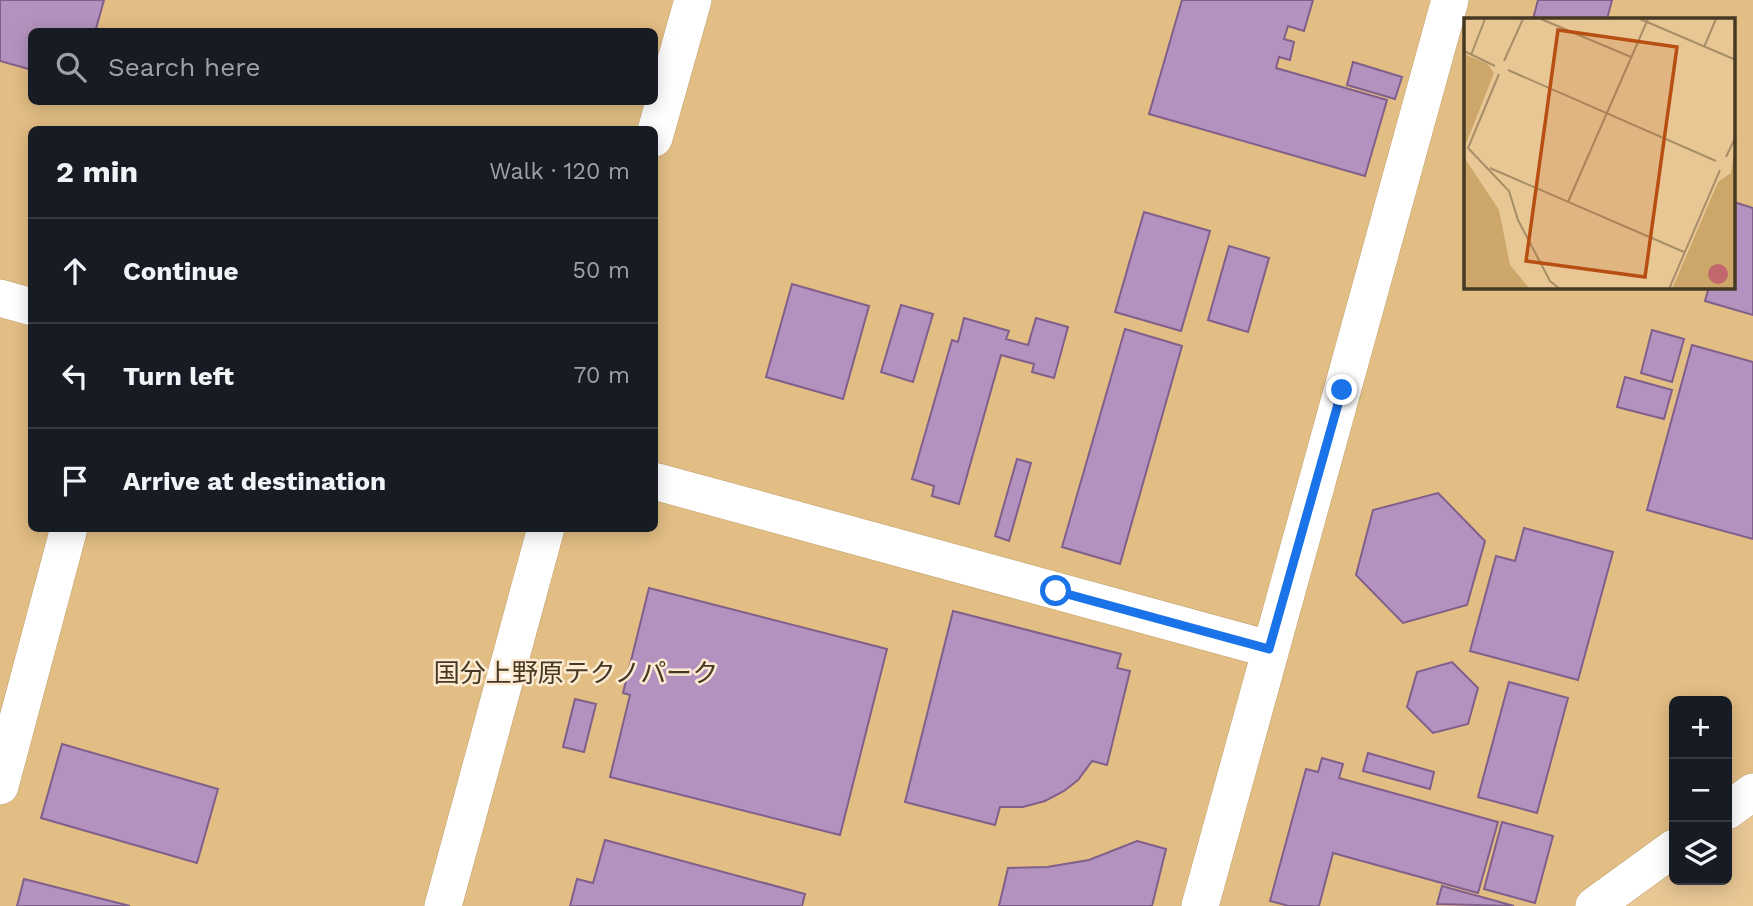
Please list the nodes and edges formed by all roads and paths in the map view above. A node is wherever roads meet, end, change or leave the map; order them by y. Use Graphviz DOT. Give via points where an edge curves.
graph roads {
  1 [pos="693,0"];
  2 [pos="1450,0"];
  3 [pos="657,126"];
  4 [pos="0,298"];
  5 [pos="28,306"];
  6 [pos="658,482"];
  7 [pos="68,532"];
  8 [pos="545,532"];
  9 [pos="1269,649"];
  10 [pos="0,786"];
  11 [pos="1753,792"];
  12 [pos="1732,807"];
  13 [pos="1669,852"];
  14 [pos="443,906"];
  15 [pos="1200,906"];
  16 [pos="1594,906"];
  1 -- 3 [label="street"];
  2 -- 9 [label="street"];
  4 -- 5 [label="street"];
  6 -- 9 [label="street"];
  7 -- 10 [label="street"];
  8 -- 14 [label="street"];
  9 -- 15 [label="street"];
  11 -- 12 [label="street"];
  13 -- 16 [label="street"];
}
